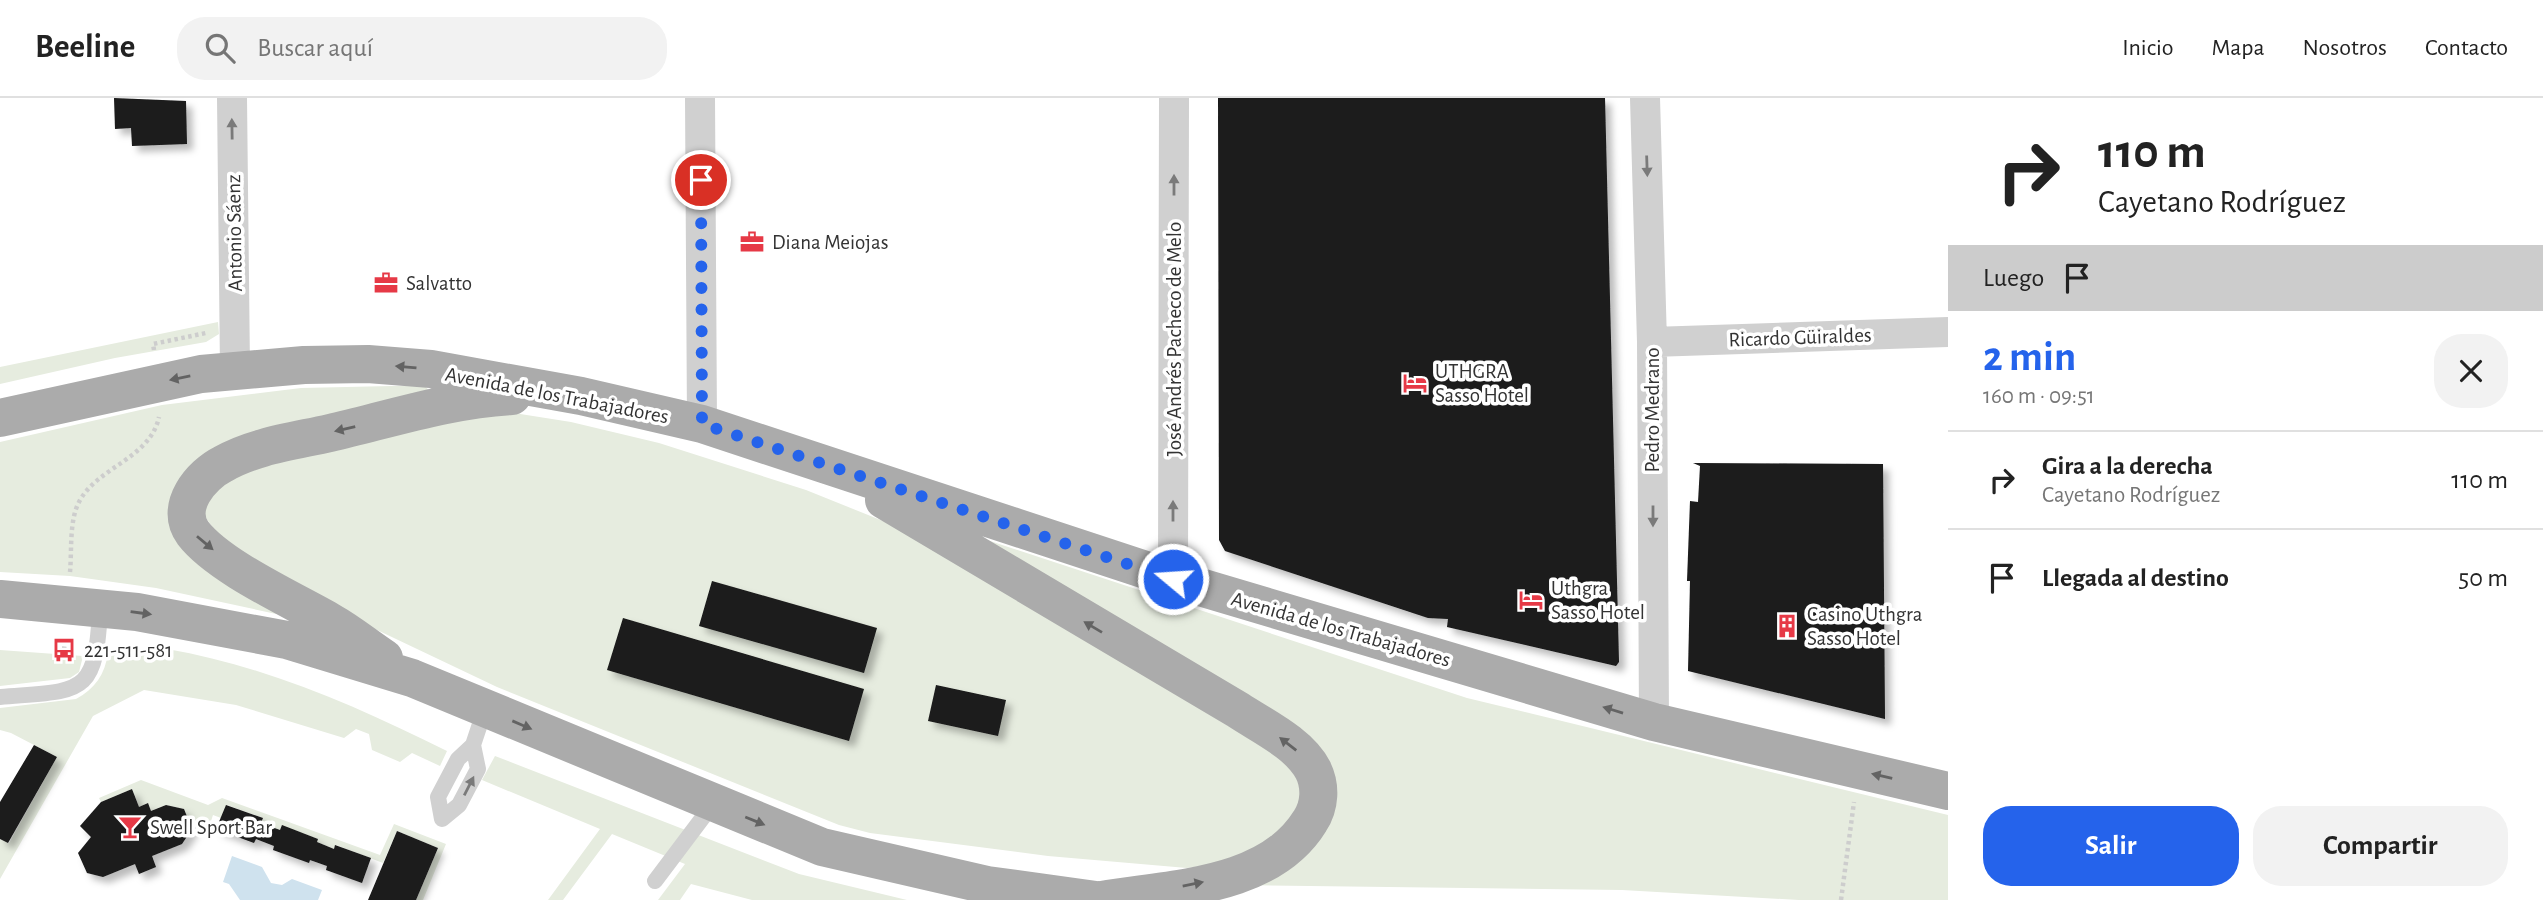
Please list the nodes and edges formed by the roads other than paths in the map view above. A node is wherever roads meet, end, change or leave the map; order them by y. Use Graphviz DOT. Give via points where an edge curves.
graph roads {
  1 [pos="232,98"];
  2 [pos="700,98"];
  3 [pos="1174,98"];
  4 [pos="1645,98"];
  5 [pos="1948,332"];
  6 [pos="1652,342"];
  7 [pos="235,369"];
  8 [pos="581,396"];
  9 [pos="0,418"];
  10 [pos="702,424"];
  11 [pos="836,471"];
  12 [pos="1173,579"];
  13 [pos="0,600"];
  14 [pos="84,606"];
  15 [pos="412,678"];
  16 [pos="0,697"];
  17 [pos="485,709"];
  18 [pos="1654,722"];
  19 [pos="473,745"];
  20 [pos="1948,791"];
  21 [pos="713,804"];
  22 [pos="655,881"];
  23 [pos="987,885"];
  24 [pos="1032,900"];
  25 [pos="1096,900"];
  26 [pos="1102,900"];
  7 -- 1 [label="street, Antonio Sáenz, one-way"];
  2 -- 10 [label="street"];
  12 -- 3 [label="street, José Andrés Pacheco de Melo, one-way"];
  4 -- 6 [label="street, Pedro Medrano, one-way"];
  5 -- 6 [label="street, Ricardo Güiraldes"];
  6 -- 18 [label="street, Pedro Medrano, one-way"];
  8 -- 7 [label="main road, Avenida de los Trabajadores, one-way" via="431,369 368,364"];
  7 -- 9 [label="main road, Avenida de los Trabajadores, one-way"];
  8 -- 10 [label="main road, Avenida de los Trabajadores"];
  8 -- 15 [label="main road, one-way" via="495,397 415,412 236,457 197,486 187,510 192,532 239,569 335,624"];
  10 -- 11 [label="main road, Avenida de los Trabajadores"];
  11 -- 12 [label="main road, Avenida de los Trabajadores"];
  26 -- 11 [label="main road, one-way" via="1221,878 1271,860 1313,817 1318,802 1312,769 1286,742 1238,710"];
  18 -- 12 [label="main road, Avenida de los Trabajadores, one-way"];
  13 -- 14 [label="main road"];
  14 -- 15 [label="main road, one-way" via="287,639"];
  14 -- 16 [label="lane" via="98,651 86,681 68,691"];
  15 -- 17 [label="main road"];
  17 -- 19 [label="lane"];
  17 -- 21 [label="main road, one-way"];
  20 -- 18 [label="main road, Avenida de los Trabajadores, one-way"];
  21 -- 22 [label="lane"];
  21 -- 23 [label="main road, one-way" via="822,848"];
  23 -- 24 [label="street"];
  23 -- 25 [label="main road"];
}
